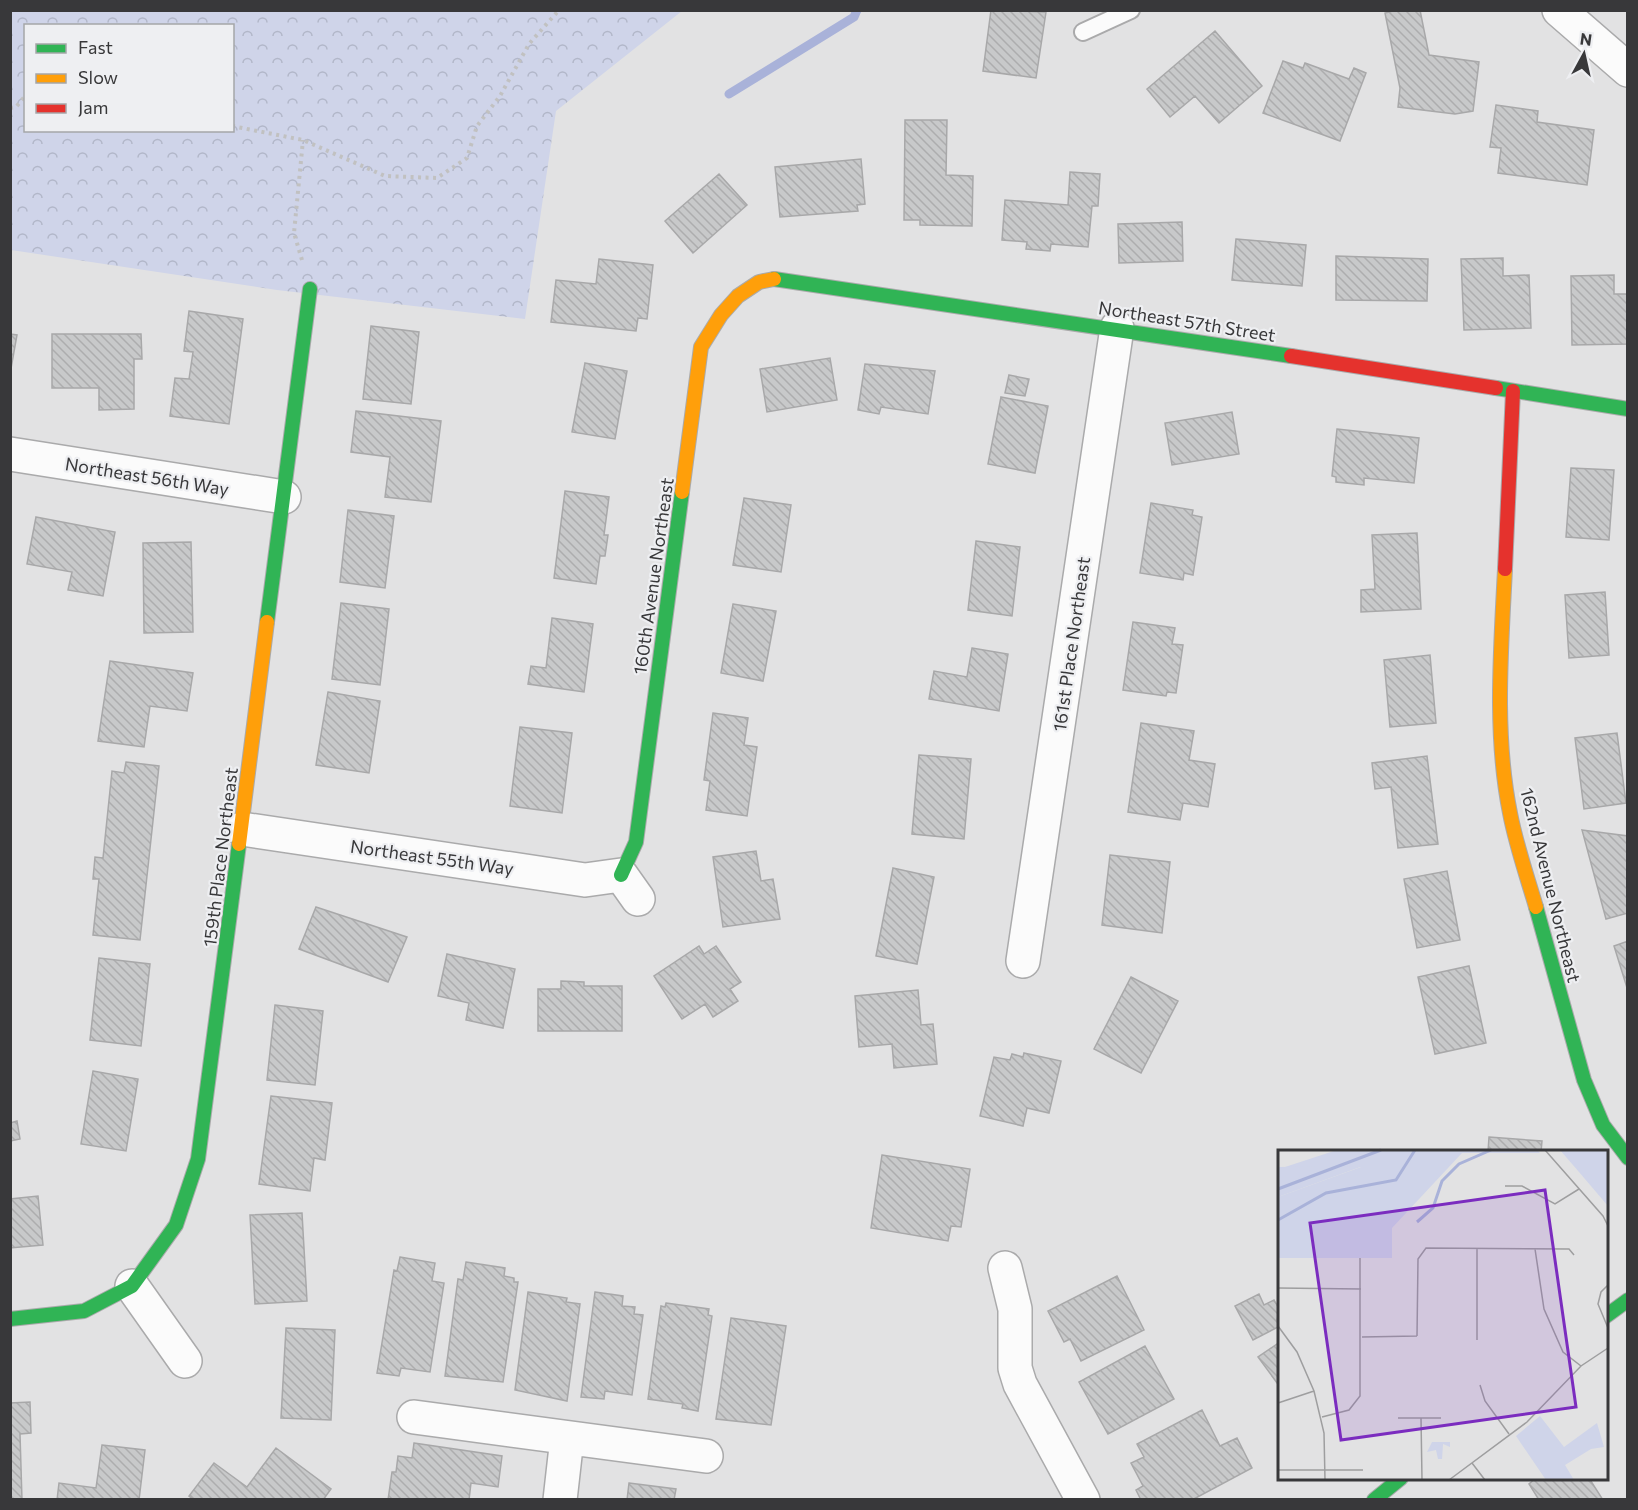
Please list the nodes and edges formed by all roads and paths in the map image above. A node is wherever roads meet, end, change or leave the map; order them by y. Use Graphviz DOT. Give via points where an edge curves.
graph roads {
  1 [pos="558,10"];
  2 [pos="1131,10"];
  3 [pos="1558,10"];
  4 [pos="1083,32"];
  5 [pos="1628,70"];
  6 [pos="24,97"];
  7 [pos="10,108"];
  8 [pos="234,126"];
  9 [pos="303,140"];
  10 [pos="310,289"];
  11 [pos="742,292"];
  12 [pos="1118,328"];
  13 [pos="1513,391"];
  14 [pos="1628,409"];
  15 [pos="10,454"];
  16 [pos="284,497"];
  17 [pos="242,829"];
  18 [pos="630,887"];
  19 [pos="1023,961"];
  20 [pos="1628,1158"];
  21 [pos="1005,1269"];
  22 [pos="132,1286"];
  23 [pos="1628,1300"];
  24 [pos="1608,1315"];
  25 [pos="10,1319"];
  26 [pos="185,1361"];
  27 [pos="414,1417"];
  28 [pos="567,1438"];
  29 [pos="706,1456"];
  30 [pos="1400,1480"];
  31 [pos="560,1500"];
  32 [pos="1083,1500"];
  33 [pos="1374,1500"];
  1 -- 9 [label="path" via="529,44 500,96 477,126 467,158 437,178 385,176"];
  2 -- 4 [label="lane"];
  3 -- 5 [label="street"];
  6 -- 7 [label="path"];
  8 -- 9 [label="path"];
  9 -- 10 [label="path" via="294,233"];
  10 -- 16 [label="street, 159th Place Northeast"];
  11 -- 12 [label="street, Northeast 57th Street" via="771,279"];
  11 -- 18 [label="street, 160th Avenue Northeast" via="718,317 701,347"];
  12 -- 13 [label="street, Northeast 57th Street"];
  12 -- 19 [label="street, 161st Place Northeast"];
  13 -- 14 [label="street, Northeast 57th Street"];
  13 -- 20 [label="street, 162nd Avenue Northeast" via="1501,650 1502,755 1510,814 1584,1080 1603,1125"];
  15 -- 16 [label="street, Northeast 56th Way"];
  16 -- 17 [label="street, 159th Place Northeast"];
  17 -- 18 [label="street, Northeast 55th Way"];
  17 -- 22 [label="street, 159th Place Northeast" via="198,1159 176,1226"];
  21 -- 32 [label="street" via="1016,1309 1015,1368 1020,1384"];
  22 -- 25 [label="street, 159th Place Northeast" via="84,1311"];
  22 -- 26 [label="street"];
  23 -- 24 [label="street"];
  27 -- 28 [label="street"];
  28 -- 29 [label="street"];
  28 -- 31 [label="street"];
  30 -- 33 [label="street"];
}
